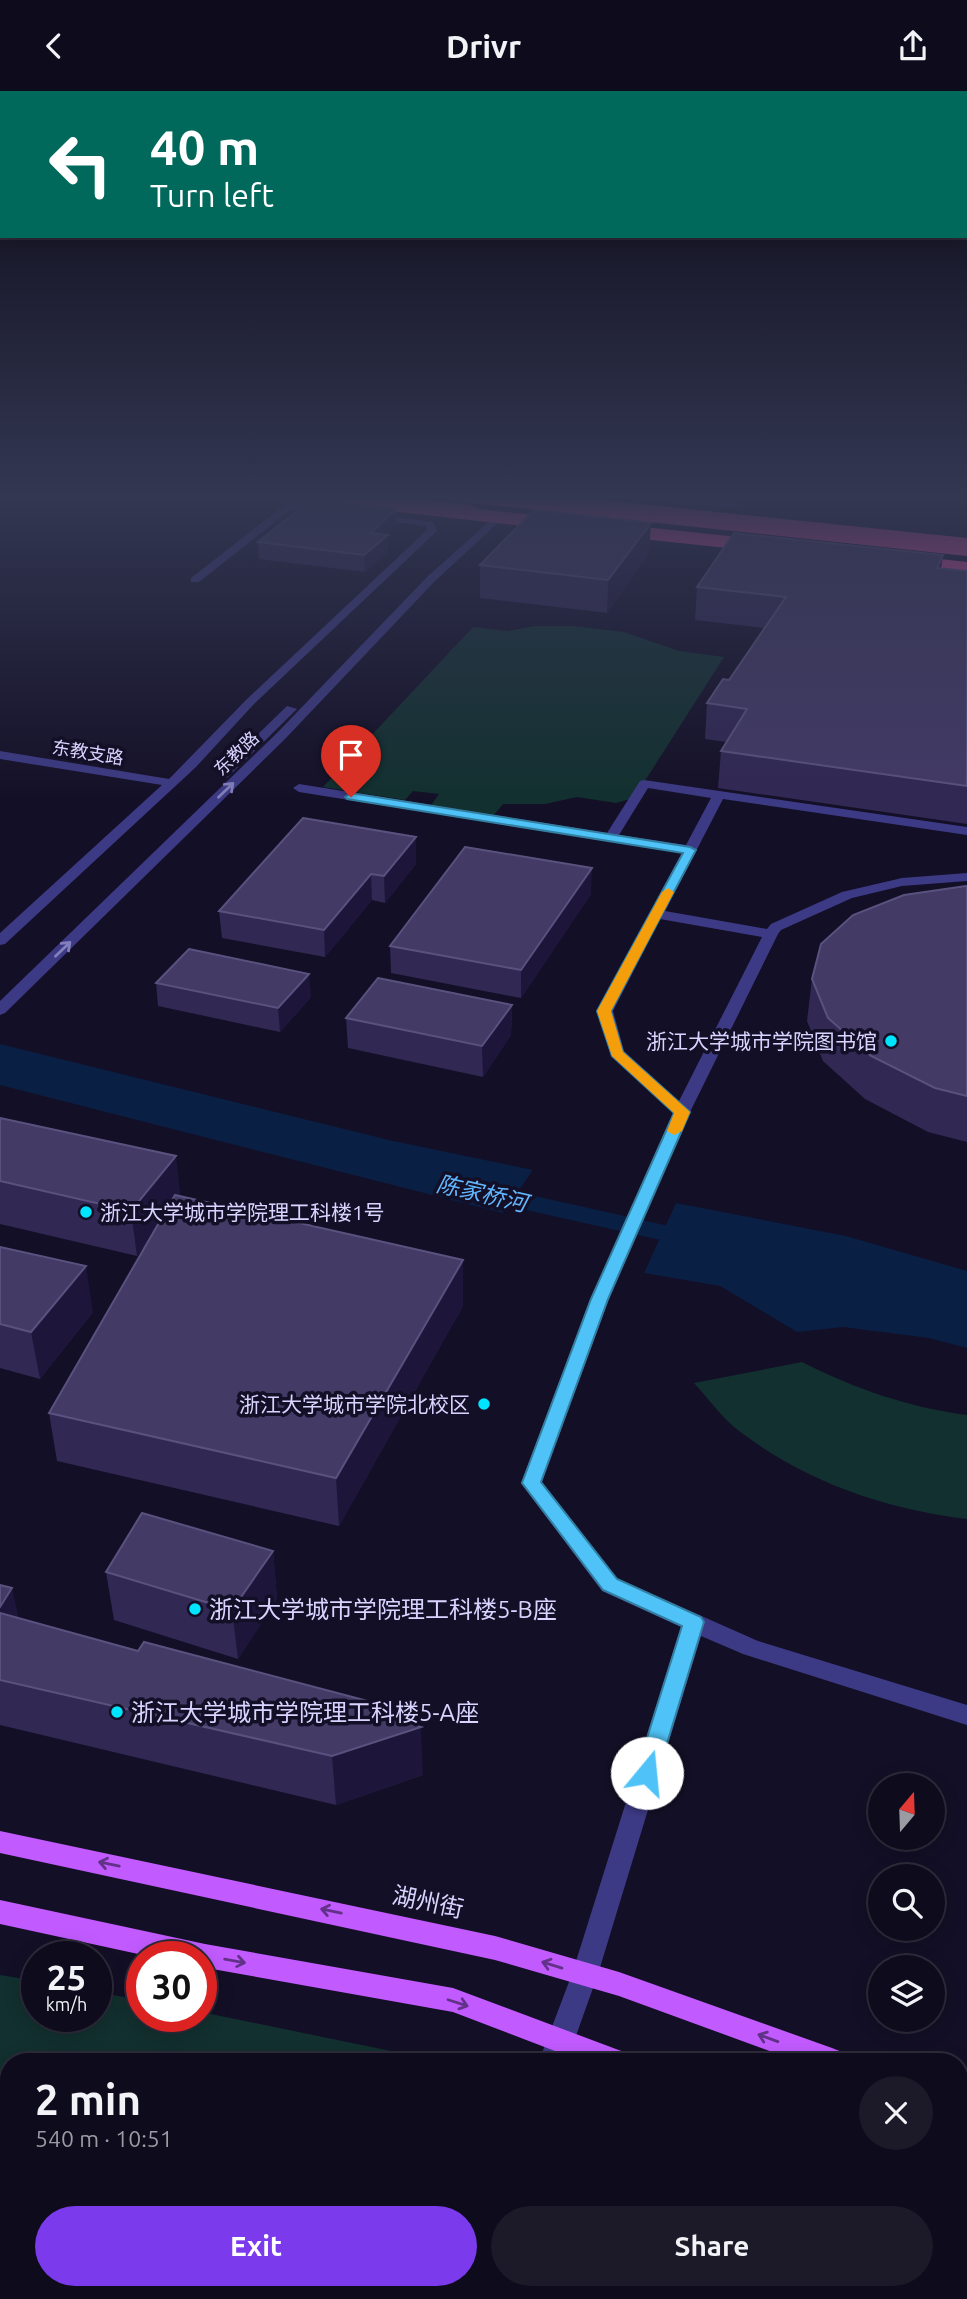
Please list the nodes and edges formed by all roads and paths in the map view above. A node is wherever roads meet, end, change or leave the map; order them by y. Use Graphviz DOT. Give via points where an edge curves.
graph roads {
  1 [pos="360,598"];
  2 [pos="413,598"];
  3 [pos="0,755"];
  4 [pos="171,783"];
  5 [pos="299,788"];
  6 [pos="719,795"];
  7 [pos="967,831"];
  8 [pos="610,838"];
  9 [pos="690,850"];
  10 [pos="967,877"];
  11 [pos="656,914"];
  12 [pos="771,934"];
  13 [pos="0,941"];
  14 [pos="7,996"];
  15 [pos="0,1010"];
  16 [pos="682,1112"];
  17 [pos="694,1622"];
  18 [pos="967,1714"];
  19 [pos="0,1842"];
  20 [pos="0,1912"];
  21 [pos="585,1975"];
  22 [pos="557,2051"];
  23 [pos="809,2053"];
  1 -- 4 [label="street"];
  2 -- 14 [label="street, 东教路" via="281,736"];
  3 -- 4 [label="street, 东教支路"];
  4 -- 13 [label="street"];
  5 -- 8 [label="street"];
  6 -- 7 [label="street"];
  6 -- 8 [label="street" via="644,783"];
  6 -- 9 [label="street"];
  8 -- 9 [label="street"];
  9 -- 11 [label="street"];
  10 -- 12 [label="street" via="902,882 847,895 776,927"];
  11 -- 12 [label="street"];
  11 -- 16 [label="street" via="604,1011 617,1053"];
  12 -- 16 [label="street"];
  14 -- 15 [label="street, 东教路"];
  16 -- 17 [label="street" via="600,1299 531,1483 610,1585"];
  17 -- 18 [label="street" via="751,1648"];
  17 -- 21 [label="street"];
  21 -- 19 [label="main road, 湖州街, one-way" via="495,1948"];
  20 -- 22 [label="main road, one-way" via="205,1956 453,2000"];
  21 -- 22 [label="street"];
  23 -- 21 [label="main road, 湖州街, one-way"];
}
